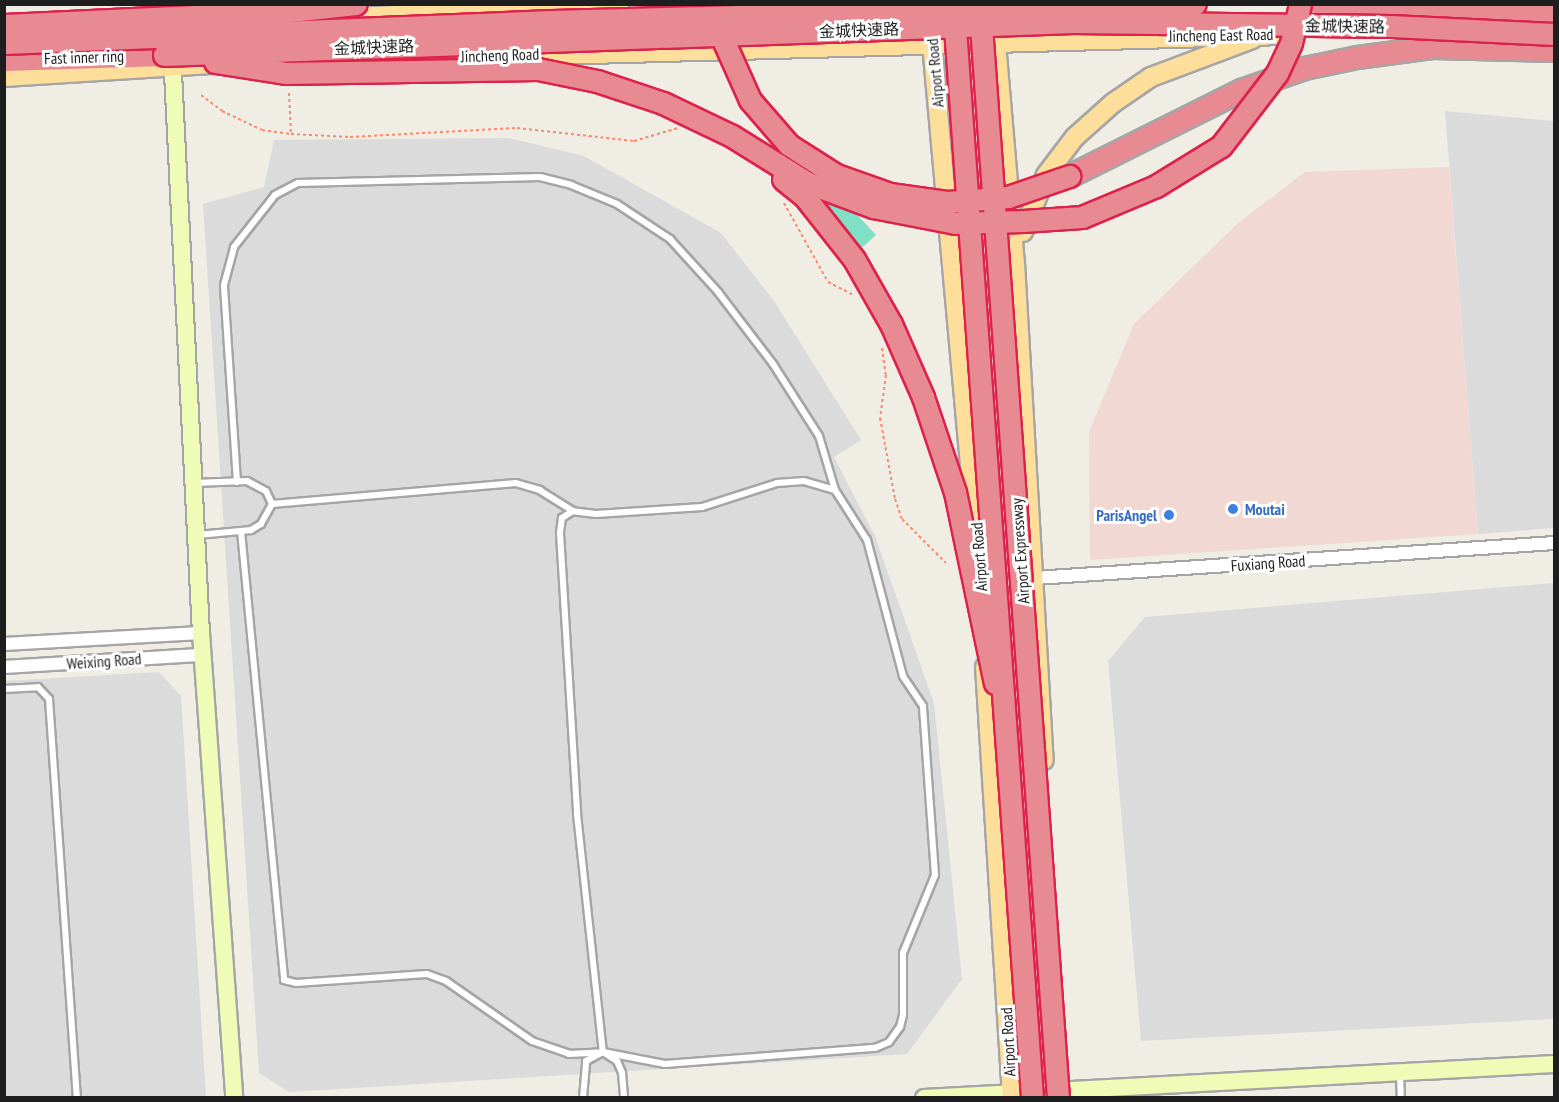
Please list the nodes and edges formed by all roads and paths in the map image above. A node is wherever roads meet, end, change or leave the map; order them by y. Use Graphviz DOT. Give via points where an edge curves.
graph roads {
  1 [pos="173,4"];
  2 [pos="356,4"];
  3 [pos="620,4"];
  4 [pos="721,4"];
  5 [pos="806,4"];
  6 [pos="954,4"];
  7 [pos="1195,4"];
  8 [pos="1300,4"];
  9 [pos="1312,4"];
  10 [pos="988,7"];
  11 [pos="929,11"];
  12 [pos="1554,14"];
  13 [pos="551,21"];
  14 [pos="4,25"];
  15 [pos="172,26"];
  16 [pos="4,31"];
  17 [pos="1554,33"];
  18 [pos="1264,35"];
  19 [pos="1554,40"];
  20 [pos="996,41"];
  21 [pos="4,43"];
  22 [pos="932,44"];
  23 [pos="1554,51"];
  24 [pos="4,60"];
  25 [pos="169,60"];
  26 [pos="4,77"];
  27 [pos="289,93"];
  28 [pos="201,95"];
  29 [pos="222,111"];
  30 [pos="291,134"];
  31 [pos="732,136"];
  32 [pos="1015,263"];
  33 [pos="237,482"];
  34 [pos="194,483"];
  35 [pos="835,489"];
  36 [pos="272,504"];
  37 [pos="573,511"];
  38 [pos="241,531"];
  39 [pos="197,535"];
  40 [pos="1554,543"];
  41 [pos="1033,579"];
  42 [pos="980,582"];
  43 [pos="201,633"];
  44 [pos="4,644"];
  45 [pos="203,655"];
  46 [pos="4,667"];
  47 [pos="4,689"];
  48 [pos="1007,728"];
  49 [pos="603,1052"];
  50 [pos="1554,1064"];
  51 [pos="1400,1073"];
  52 [pos="1063,1095"];
  53 [pos="1018,1096"];
  54 [pos="77,1098"];
  55 [pos="234,1098"];
  56 [pos="583,1098"];
  57 [pos="624,1098"];
  58 [pos="924,1098"];
  59 [pos="1401,1098"];
  1 -- 15 [label="street"];
  2 -- 14 [label="highway, bridge" via="281,12"];
  3 -- 15 [label="main road"];
  4 -- 23 [label="highway, bridge" via="725,44 750,100 789,145 836,175 890,194 948,202 1008,197 1069,176 1222,99 1304,69 1433,47"];
  5 -- 13 [label="highway, bridge"];
  6 -- 48 [label="highway, Airport Expressway, bridge"];
  7 -- 13 [label="highway, 金城快速路, bridge"];
  8 -- 31 [label="highway, bridge" via="1291,43 1277,73 1221,146 1156,186 1082,217 955,223 873,207 806,182"];
  9 -- 12 [label="highway, 金城快速路"];
  10 -- 20 [label="main road"];
  10 -- 52 [label="highway, Airport Expressway, bridge" via="988,92"];
  11 -- 22 [label="main road, Airport Road"];
  13 -- 21 [label="highway, 金城快速路, bridge"];
  15 -- 16 [label="main road"];
  15 -- 25 [label="street"];
  17 -- 25 [label="highway, 金城快速路, bridge" via="1391,26 1073,22"];
  18 -- 19 [label="main road, Jincheng East Road"];
  18 -- 20 [label="main road, Jincheng East Road"];
  18 -- 32 [label="main road" via="1151,77 1082,130 1046,176 1022,233"];
  20 -- 22 [label="main road, Jincheng Road"];
  20 -- 32 [label="main road"];
  22 -- 25 [label="main road, Jincheng Road"];
  22 -- 42 [label="main road, Airport Road"];
  24 -- 25 [label="highway, Fast inner ring"];
  25 -- 26 [label="main road, Jincheng Road"];
  25 -- 31 [label="highway, bridge" via="285,73 538,69 597,81 663,103"];
  25 -- 34 [label="street"];
  27 -- 30 [label="path"];
  28 -- 29 [label="path"];
  31 -- 48 [label="highway, bridge" via="805,197 854,259 891,324 931,417 955,492 984,644"];
  32 -- 41 [label="main road"];
  33 -- 34 [label="lane"];
  33 -- 35 [label="lane" via="224,285 234,247 275,195 298,183 540,177 617,204 670,239 718,292 773,364 819,436"];
  33 -- 36 [label="lane" via="258,484"];
  34 -- 39 [label="street"];
  35 -- 37 [label="lane" via="804,481 777,483 702,507 596,514"];
  35 -- 49 [label="lane" via="867,540 903,676 922,706 935,875 903,952 900,1027 889,1042 875,1048 665,1064"];
  36 -- 37 [label="lane" via="516,483 540,490"];
  36 -- 38 [label="lane" via="261,524"];
  37 -- 49 [label="lane" via="562,518 560,533 577,814"];
  38 -- 39 [label="lane"];
  38 -- 49 [label="lane" via="284,980 296,983 427,974 446,981 532,1041 569,1054"];
  39 -- 43 [label="street"];
  40 -- 41 [label="street, Fuxiang Road"];
  41 -- 42 [label="street, Fuxiang Road"];
  41 -- 52 [label="main road"];
  42 -- 53 [label="main road, Airport Road"];
  43 -- 44 [label="street, Weixing Road"];
  43 -- 45 [label="street"];
  45 -- 46 [label="street, Weixing Road"];
  45 -- 55 [label="street"];
  47 -- 54 [label="lane" via="38,687 49,699"];
  48 -- 53 [label="highway, Airport Expressway, bridge"];
  49 -- 56 [label="lane" via="586,1060"];
  49 -- 57 [label="lane" via="617,1061"];
  50 -- 51 [label="street"];
  51 -- 52 [label="street"];
  51 -- 59 [label="lane"];
  52 -- 53 [label="street"];
  53 -- 58 [label="street"];
}
